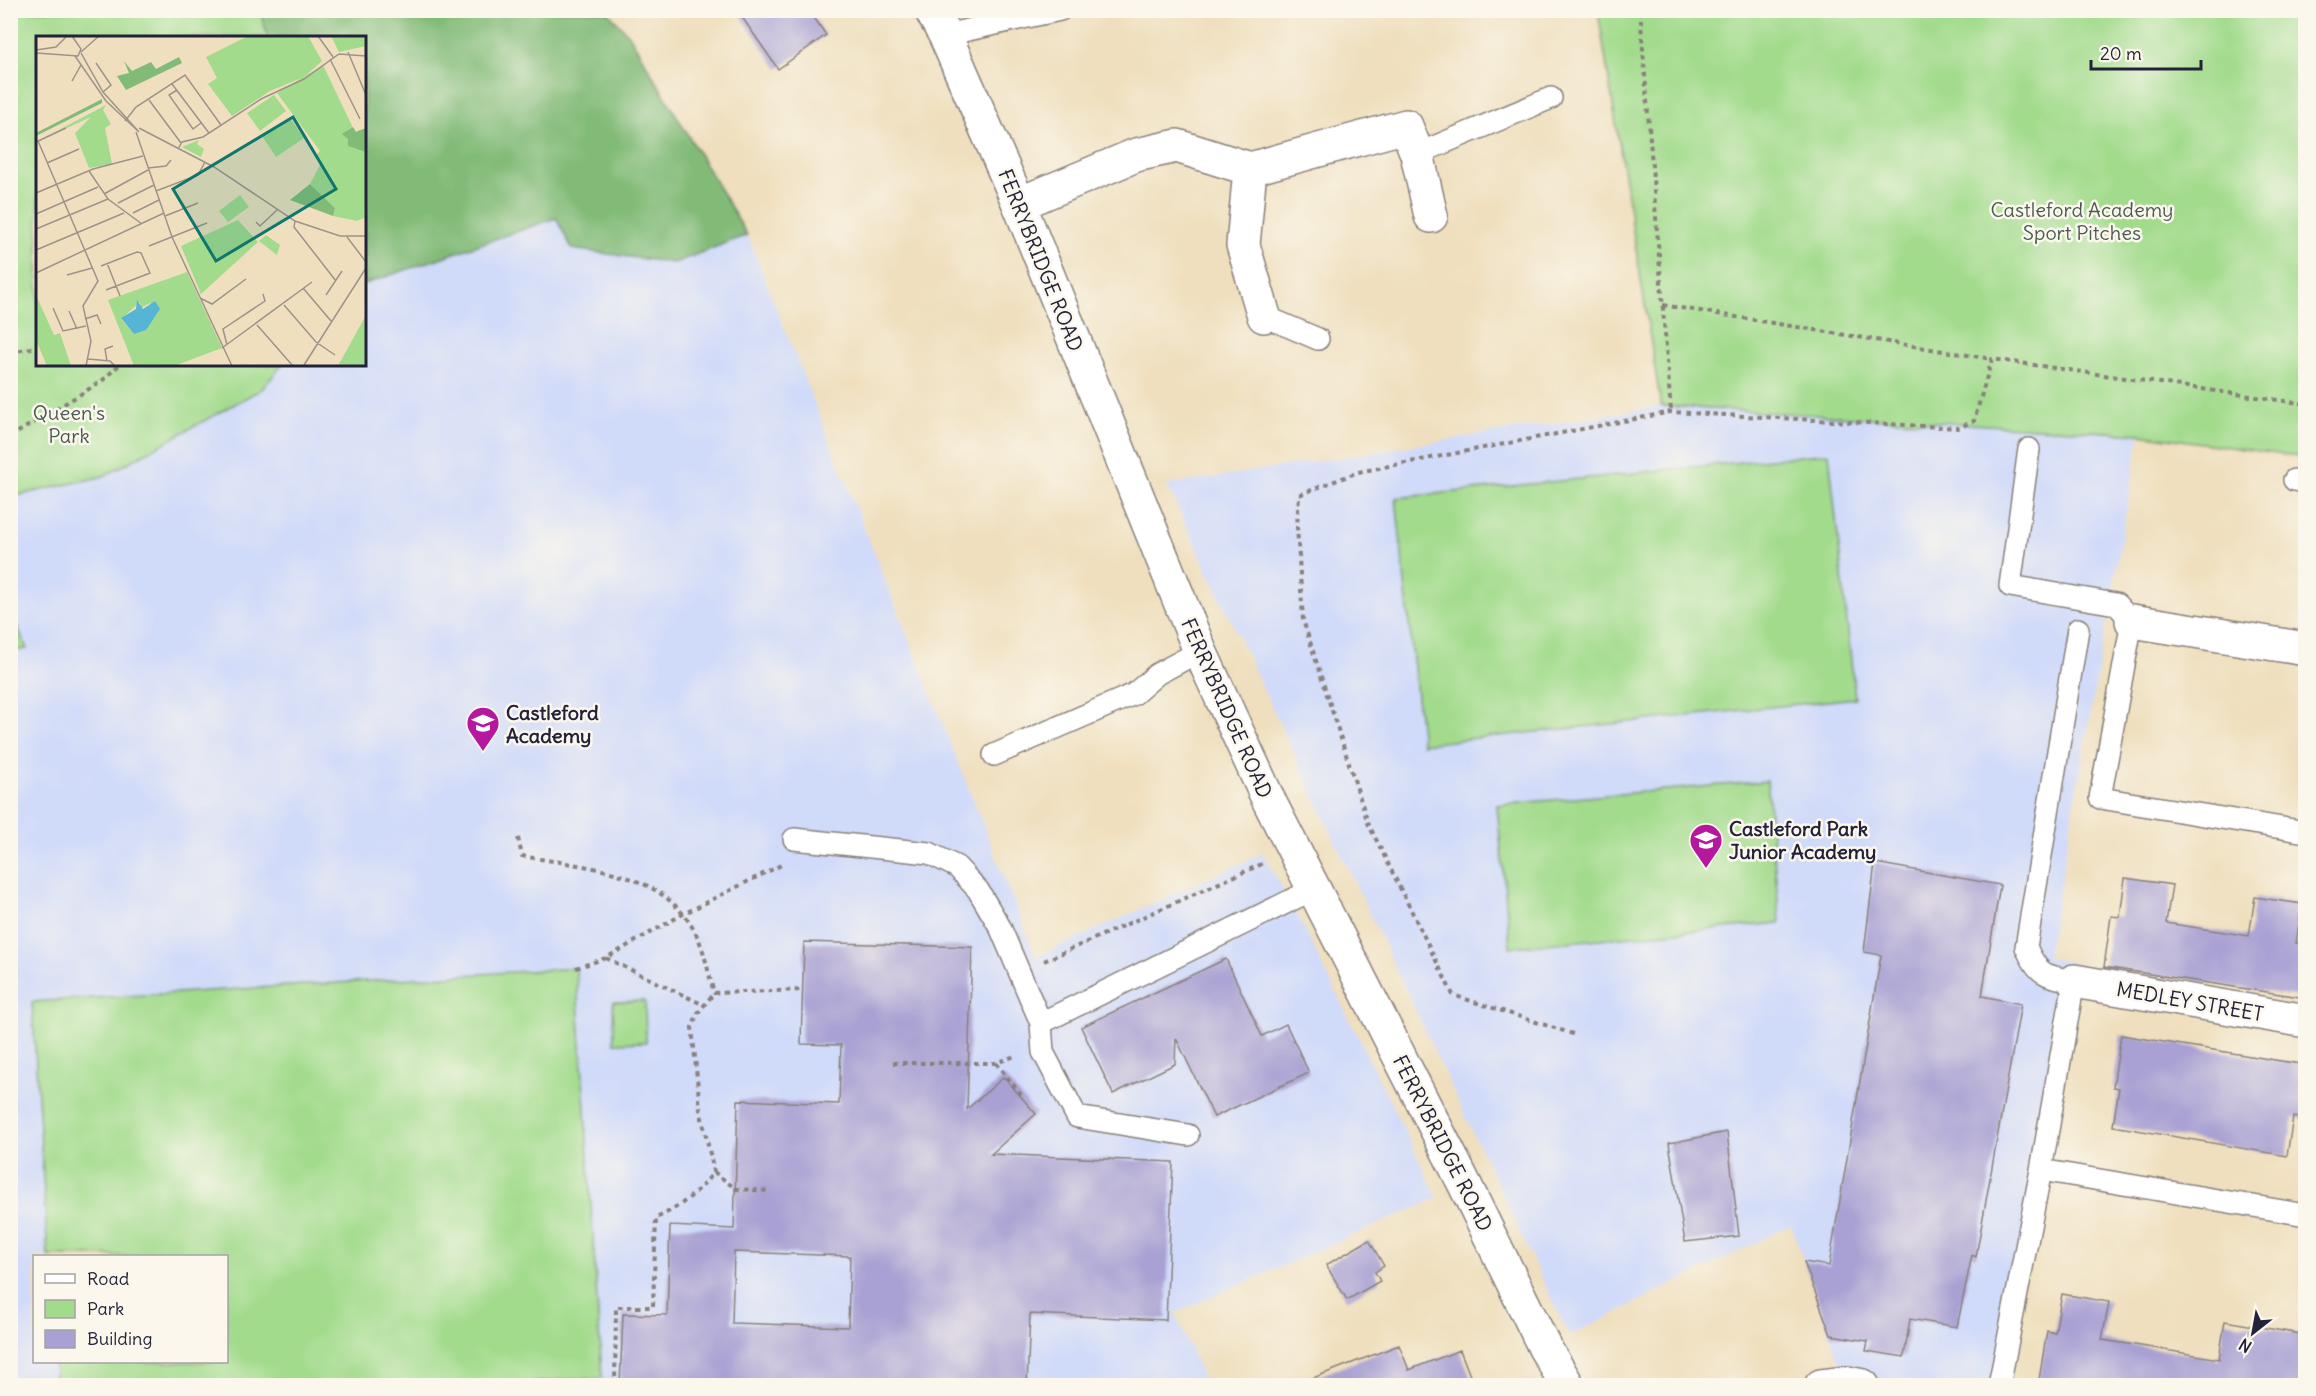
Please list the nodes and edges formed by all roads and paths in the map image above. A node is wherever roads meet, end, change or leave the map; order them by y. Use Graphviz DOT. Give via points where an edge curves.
graph roads {
  1 [pos="1060,10"];
  2 [pos="1640,10"];
  3 [pos="938,23"];
  4 [pos="1551,98"];
  5 [pos="1416,154"];
  6 [pos="1250,169"];
  7 [pos="1019,204"];
  8 [pos="1431,216"];
  9 [pos="1663,305"];
  10 [pos="1264,316"];
  11 [pos="1318,339"];
  12 [pos="36,347"];
  13 [pos="10,352"];
  14 [pos="1992,359"];
  15 [pos="118,366"];
  16 [pos="2306,404"];
  17 [pos="1671,412"];
  18 [pos="10,437"];
  19 [pos="2029,449"];
  20 [pos="2132,621"];
  21 [pos="2078,629"];
  22 [pos="2306,649"];
  23 [pos="1200,651"];
  24 [pos="994,755"];
  25 [pos="2306,832"];
  26 [pos="518,838"];
  27 [pos="794,839"];
  28 [pos="1267,861"];
  29 [pos="1314,889"];
  30 [pos="683,914"];
  31 [pos="606,958"];
  32 [pos="576,968"];
  33 [pos="1018,972"];
  34 [pos="2074,981"];
  35 [pos="803,990"];
  36 [pos="714,993"];
  37 [pos="704,1005"];
  38 [pos="2306,1021"];
  39 [pos="1041,1023"];
  40 [pos="1573,1034"];
  41 [pos="996,1063"];
  42 [pos="1021,1095"];
  43 [pos="1188,1135"];
  44 [pos="2041,1170"];
  45 [pos="714,1173"];
  46 [pos="771,1191"];
  47 [pos="2306,1215"];
  48 [pos="1823,1385"];
  49 [pos="615,1386"];
  50 [pos="1568,1386"];
  51 [pos="1863,1386"];
  52 [pos="1999,1386"];
  1 -- 3 [label="lane"];
  2 -- 9 [label="path"];
  3 -- 7 [label="street, FERRYBRIDGE ROAD"];
  4 -- 5 [label="lane"];
  5 -- 6 [label="street" via="1406,126"];
  5 -- 8 [label="street"];
  6 -- 7 [label="street" via="1177,147 1136,155"];
  6 -- 10 [label="street" via="1243,245"];
  7 -- 23 [label="street, FERRYBRIDGE ROAD"];
  9 -- 14 [label="path"];
  9 -- 17 [label="path"];
  10 -- 11 [label="lane"];
  12 -- 13 [label="path"];
  14 -- 16 [label="path"];
  14 -- 17 [label="path" via="1974,420 1958,428"];
  15 -- 18 [label="path" via="102,381"];
  17 -- 40 [label="path" via="1358,472 1299,495 1297,527 1303,620 1368,823 1453,995"];
  19 -- 20 [label="lane" via="2010,586 2116,604"];
  20 -- 22 [label="street"];
  20 -- 25 [label="lane" via="2100,798"];
  21 -- 34 [label="lane" via="2026,947 2034,966 2053,977"];
  23 -- 24 [label="lane" via="1157,674 1134,694"];
  23 -- 29 [label="street, FERRYBRIDGE ROAD"];
  26 -- 30 [label="path" via="522,856 625,875 662,892"];
  27 -- 30 [label="path" via="788,862"];
  27 -- 33 [label="lane" via="929,853 957,867 978,890 1000,927"];
  28 -- 33 [label="path"];
  29 -- 39 [label="lane"];
  29 -- 50 [label="street, FERRYBRIDGE ROAD" via="1545,1348"];
  30 -- 31 [label="path"];
  30 -- 36 [label="path" via="695,931"];
  31 -- 32 [label="path"];
  31 -- 37 [label="path"];
  33 -- 39 [label="lane"];
  34 -- 38 [label="street, MEDLEY STREET"];
  34 -- 44 [label="lane"];
  35 -- 36 [label="path"];
  36 -- 37 [label="path"];
  37 -- 45 [label="path" via="692,1027 700,1109"];
  39 -- 43 [label="lane" via="1043,1052 1077,1117"];
  41 -- 42 [label="path"];
  44 -- 47 [label="lane"];
  44 -- 52 [label="lane"];
  45 -- 46 [label="path" via="736,1188"];
  45 -- 49 [label="path" via="699,1191 657,1218 654,1307 616,1307"];
  48 -- 51 [label="street"];
}
